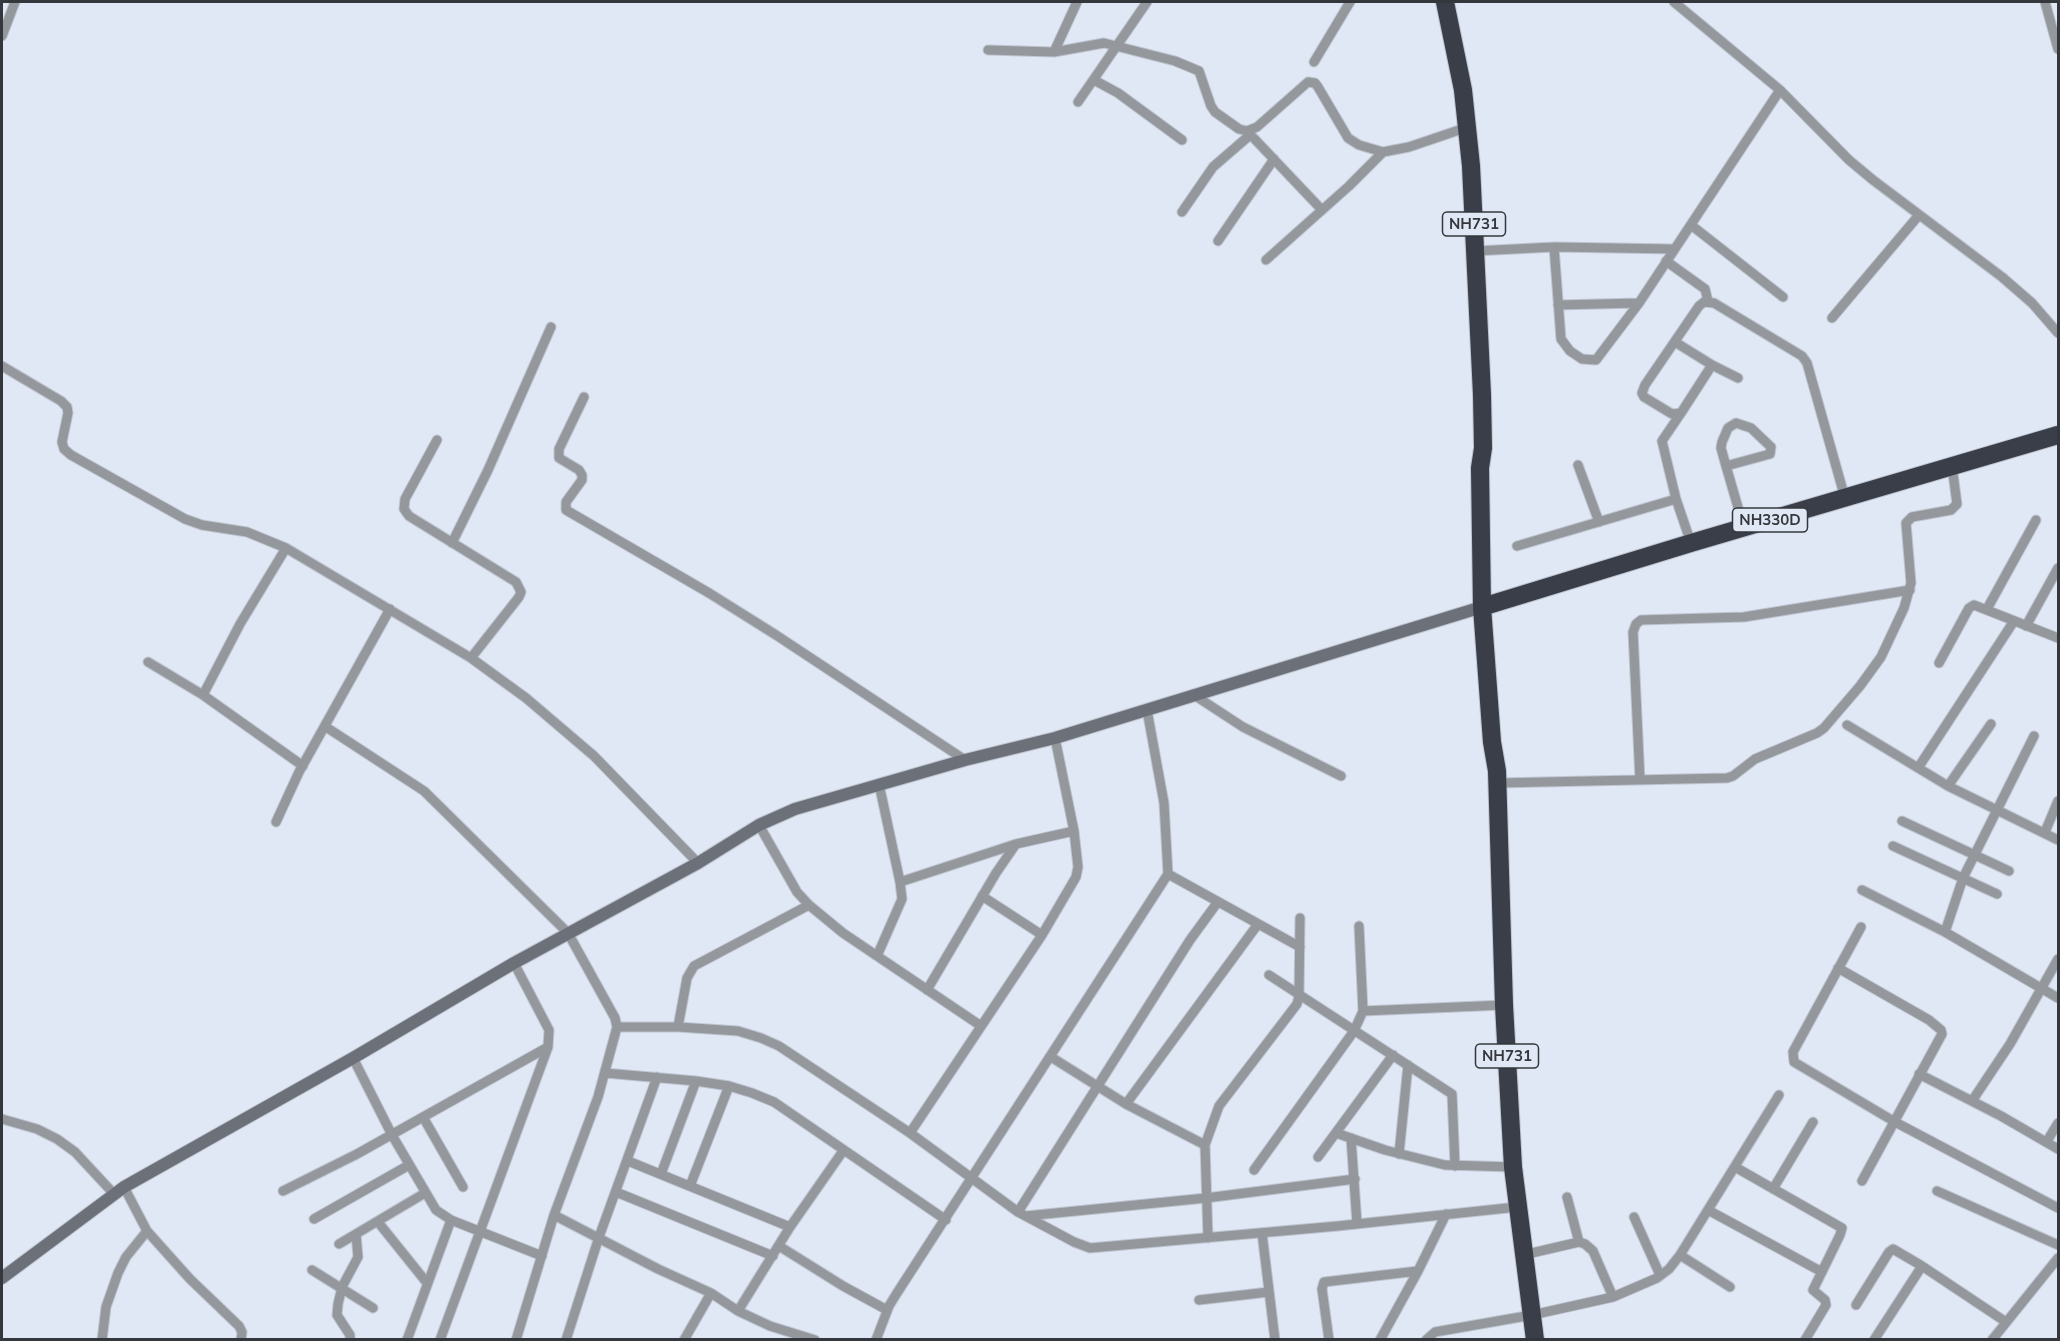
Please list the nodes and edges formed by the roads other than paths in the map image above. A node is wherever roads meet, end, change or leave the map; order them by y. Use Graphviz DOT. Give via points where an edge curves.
graph roads {
  1 [pos="15,2"];
  2 [pos="1077,2"];
  3 [pos="1147,2"];
  4 [pos="1350,2"];
  5 [pos="1445,2"];
  6 [pos="1674,2"];
  7 [pos="2045,2"];
  8 [pos="2,36"];
  9 [pos="1116,45"];
  10 [pos="2058,49"];
  11 [pos="988,50"];
  12 [pos="1054,52"];
  13 [pos="1314,62"];
  14 [pos="1094,80"];
  15 [pos="1780,90"];
  16 [pos="1078,102"];
  17 [pos="1468,127"];
  18 [pos="1248,133"];
  19 [pos="1182,140"];
  20 [pos="1383,152"];
  21 [pos="1274,159"];
  22 [pos="1322,210"];
  23 [pos="1182,212"];
  24 [pos="1919,215"];
  25 [pos="1691,225"];
  26 [pos="1218,241"];
  27 [pos="1554,247"];
  28 [pos="1674,249"];
  29 [pos="1475,251"];
  30 [pos="1266,260"];
  31 [pos="1666,261"];
  32 [pos="1783,297"];
  33 [pos="1708,302"];
  34 [pos="1639,303"];
  35 [pos="1558,305"];
  36 [pos="1832,318"];
  37 [pos="551,327"];
  38 [pos="2058,333"];
  39 [pos="1675,342"];
  40 [pos="1712,365"];
  41 [pos="2,366"];
  42 [pos="1738,378"];
  43 [pos="584,397"];
  44 [pos="1681,413"];
  45 [pos="2058,435"];
  46 [pos="437,440"];
  47 [pos="1578,465"];
  48 [pos="1726,466"];
  49 [pos="1952,466"];
  50 [pos="1845,498"];
  51 [pos="1676,499"];
  52 [pos="2036,520"];
  53 [pos="1599,522"];
  54 [pos="1744,528"];
  55 [pos="452,543"];
  56 [pos="1691,543"];
  57 [pos="1517,546"];
  58 [pos="286,548"];
  59 [pos="2058,568"];
  60 [pos="1910,590"];
  61 [pos="1487,606"];
  62 [pos="390,609"];
  63 [pos="1987,609"];
  64 [pos="2013,621"];
  65 [pos="2026,626"];
  66 [pos="2058,638"];
  67 [pos="471,657"];
  68 [pos="148,662"];
  69 [pos="1939,663"];
  70 [pos="203,695"];
  71 [pos="1194,696"];
  72 [pos="1147,710"];
  73 [pos="1991,724"];
  74 [pos="1847,725"];
  75 [pos="326,727"];
  76 [pos="2034,736"];
  77 [pos="1055,738"];
  78 [pos="965,760"];
  79 [pos="303,766"];
  80 [pos="1918,768"];
  81 [pos="1341,776"];
  82 [pos="1497,777"];
  83 [pos="1640,780"];
  84 [pos="879,784"];
  85 [pos="1948,786"];
  86 [pos="2058,801"];
  87 [pos="1998,810"];
  88 [pos="1902,821"];
  89 [pos="276,822"];
  90 [pos="759,825"];
  91 [pos="1074,831"];
  92 [pos="2045,832"];
  93 [pos="2058,840"];
  94 [pos="1016,844"];
  95 [pos="1893,846"];
  96 [pos="1975,854"];
  97 [pos="698,864"];
  98 [pos="2009,871"];
  99 [pos="1168,874"];
  100 [pos="1963,878"];
  101 [pos="900,882"];
  102 [pos="1862,890"];
  103 [pos="1997,894"];
  104 [pos="982,896"];
  105 [pos="1217,903"];
  106 [pos="809,905"];
  107 [pos="1300,918"];
  108 [pos="1258,924"];
  109 [pos="1359,926"];
  110 [pos="1861,927"];
  111 [pos="568,933"];
  112 [pos="1945,933"];
  113 [pos="1042,935"];
  114 [pos="1300,947"];
  115 [pos="877,956"];
  116 [pos="2058,959"];
  117 [pos="514,963"];
  118 [pos="1838,969"];
  119 [pos="1269,975"];
  120 [pos="2042,989"];
  121 [pos="927,990"];
  122 [pos="1299,996"];
  123 [pos="2058,998"];
  124 [pos="1504,1005"];
  125 [pos="1363,1011"];
  126 [pos="981,1026"];
  127 [pos="617,1027"];
  128 [pos="678,1027"];
  129 [pos="1354,1031"];
  130 [pos="548,1047"];
  131 [pos="1393,1055"];
  132 [pos="1051,1057"];
  133 [pos="353,1058"];
  134 [pos="1408,1065"];
  135 [pos="605,1073"];
  136 [pos="1919,1074"];
  137 [pos="657,1077"];
  138 [pos="696,1081"];
  139 [pos="729,1086"];
  140 [pos="1097,1086"];
  141 [pos="1779,1095"];
  142 [pos="1972,1101"];
  143 [pos="1126,1104"];
  144 [pos="423,1117"];
  145 [pos="2,1119"];
  146 [pos="1813,1122"];
  147 [pos="1895,1122"];
  148 [pos="2058,1123"];
  149 [pos="910,1133"];
  150 [pos="1336,1133"];
  151 [pos="392,1135"];
  152 [pos="1351,1138"];
  153 [pos="2047,1141"];
  154 [pos="1205,1145"];
  155 [pos="2058,1149"];
  156 [pos="843,1151"];
  157 [pos="1399,1154"];
  158 [pos="1318,1157"];
  159 [pos="628,1161"];
  160 [pos="409,1165"];
  161 [pos="1455,1166"];
  162 [pos="1513,1167"];
  163 [pos="1735,1167"];
  164 [pos="1254,1170"];
  165 [pos="661,1174"];
  166 [pos="972,1179"];
  167 [pos="1355,1179"];
  168 [pos="1862,1181"];
  169 [pos="463,1186"];
  170 [pos="690,1186"];
  171 [pos="1773,1189"];
  172 [pos="119,1191"];
  173 [pos="283,1191"];
  174 [pos="1937,1191"];
  175 [pos="616,1192"];
  176 [pos="425,1193"];
  177 [pos="1206,1197"];
  178 [pos="1567,1197"];
  179 [pos="1517,1207"];
  180 [pos="2058,1208"];
  181 [pos="1708,1210"];
  182 [pos="1022,1214"];
  183 [pos="1446,1214"];
  184 [pos="554,1215"];
  185 [pos="1634,1217"];
  186 [pos="314,1219"];
  187 [pos="451,1220"];
  188 [pos="946,1220"];
  189 [pos="378,1222"];
  190 [pos="1357,1224"];
  191 [pos="790,1227"];
  192 [pos="147,1232"];
  193 [pos="481,1232"];
  194 [pos="1262,1233"];
  195 [pos="356,1234"];
  196 [pos="599,1237"];
  197 [pos="1208,1238"];
  198 [pos="1579,1242"];
  199 [pos="339,1244"];
  200 [pos="2058,1245"];
  201 [pos="779,1246"];
  202 [pos="1523,1255"];
  203 [pos="1680,1255"];
  204 [pos="542,1256"];
  205 [pos="773,1256"];
  206 [pos="2056,1264"];
  207 [pos="1922,1266"];
  208 [pos="312,1270"];
  209 [pos="1418,1271"];
  210 [pos="1822,1272"];
  211 [pos="1660,1275"];
  212 [pos="2,1278"];
  213 [pos="427,1283"];
  214 [pos="342,1287"];
  215 [pos="1730,1287"];
  216 [pos="1269,1292"];
  217 [pos="711,1293"];
  218 [pos="1613,1298"];
  219 [pos="1199,1300"];
  220 [pos="1856,1305"];
  221 [pos="373,1308"];
  222 [pos="887,1310"];
  223 [pos="738,1311"];
  224 [pos="1532,1315"];
  225 [pos="2006,1322"];
  226 [pos="102,1340"];
  227 [pos="241,1340"];
  228 [pos="350,1340"];
  229 [pos="407,1340"];
  230 [pos="440,1340"];
  231 [pos="516,1340"];
  232 [pos="566,1340"];
  233 [pos="684,1340"];
  234 [pos="815,1340"];
  235 [pos="876,1340"];
  236 [pos="1275,1340"];
  237 [pos="1329,1340"];
  238 [pos="1380,1340"];
  239 [pos="1426,1340"];
  240 [pos="1535,1340"];
  241 [pos="1805,1340"];
  242 [pos="1874,1340"];
  243 [pos="1992,1340"];
  1 -- 8 [label="street"];
  2 -- 12 [label="street"];
  3 -- 9 [label="street"];
  4 -- 13 [label="street"];
  5 -- 17 [label="highway, NH731"];
  6 -- 15 [label="street"];
  7 -- 10 [label="street"];
  9 -- 12 [label="street" via="1088,44"];
  9 -- 14 [label="street"];
  9 -- 18 [label="street" via="1194,68 1215,112"];
  11 -- 12 [label="street"];
  14 -- 16 [label="street"];
  14 -- 19 [label="street"];
  15 -- 24 [label="street" via="1849,160"];
  15 -- 25 [label="street"];
  17 -- 20 [label="street"];
  17 -- 29 [label="highway, NH731"];
  18 -- 20 [label="street" via="1311,82 1318,87 1348,138"];
  18 -- 21 [label="street"];
  18 -- 23 [label="street" via="1212,167"];
  20 -- 22 [label="street"];
  21 -- 22 [label="street"];
  21 -- 26 [label="street"];
  22 -- 30 [label="street"];
  24 -- 36 [label="street"];
  24 -- 38 [label="street" via="2002,277"];
  25 -- 28 [label="street"];
  25 -- 32 [label="street"];
  27 -- 28 [label="street"];
  27 -- 29 [label="street"];
  27 -- 35 [label="street"];
  28 -- 31 [label="street"];
  29 -- 61 [label="highway, NH731" via="1483,448 1488,468"];
  31 -- 33 [label="street" via="1705,289"];
  31 -- 34 [label="street"];
  33 -- 39 [label="street" via="1699,306"];
  33 -- 50 [label="street" via="1802,356 1807,363"];
  34 -- 35 [label="street"];
  34 -- 35 [label="street" via="1599,358 1591,361 1582,359 1561,339"];
  37 -- 55 [label="street"];
  39 -- 40 [label="street"];
  39 -- 44 [label="street" via="1642,393 1646,400 1672,414"];
  40 -- 42 [label="street"];
  40 -- 44 [label="street"];
  41 -- 58 [label="street" via="67,407 62,442 71,455 185,519 247,532"];
  43 -- 78 [label="street" via="559,449 559,458 582,476 566,502 566,510 709,593"];
  44 -- 51 [label="street" via="1662,441"];
  45 -- 49 [label="highway, NH330D"];
  46 -- 55 [label="street" via="405,499 404,509"];
  47 -- 53 [label="street"];
  48 -- 48 [label="street" via="1721,448 1731,424 1746,425 1771,447 1770,454"];
  48 -- 54 [label="street"];
  49 -- 50 [label="highway, NH330D"];
  49 -- 60 [label="street" via="1955,507 1912,517 1906,523"];
  50 -- 54 [label="highway, NH330D"];
  51 -- 53 [label="street"];
  51 -- 56 [label="street"];
  52 -- 63 [label="street"];
  53 -- 57 [label="street"];
  54 -- 56 [label="highway, NH330D"];
  55 -- 67 [label="street" via="516,582 521,591"];
  56 -- 61 [label="highway, NH330D"];
  58 -- 62 [label="street"];
  58 -- 70 [label="street"];
  59 -- 65 [label="street"];
  60 -- 83 [label="street" via="1881,657 1817,733 1755,759 1733,776"];
  60 -- 83 [label="street" via="1737,618 1641,620 1633,632"];
  61 -- 71 [label="street"];
  61 -- 82 [label="highway, NH731" via="1501,744"];
  62 -- 67 [label="street"];
  62 -- 75 [label="street"];
  63 -- 64 [label="street"];
  63 -- 69 [label="street" via="1974,605 1969,608"];
  64 -- 65 [label="street"];
  64 -- 80 [label="street"];
  65 -- 66 [label="street"];
  67 -- 97 [label="street" via="594,756"];
  68 -- 70 [label="street"];
  70 -- 79 [label="street"];
  71 -- 72 [label="street"];
  71 -- 81 [label="street" via="1243,727"];
  72 -- 77 [label="street"];
  72 -- 99 [label="street" via="1164,803"];
  73 -- 85 [label="street"];
  74 -- 80 [label="street"];
  75 -- 79 [label="street"];
  75 -- 111 [label="street" via="424,791"];
  76 -- 87 [label="street"];
  77 -- 78 [label="street"];
  77 -- 91 [label="street"];
  78 -- 84 [label="street"];
  79 -- 89 [label="street"];
  80 -- 85 [label="street"];
  82 -- 83 [label="street"];
  82 -- 124 [label="highway, NH731"];
  84 -- 90 [label="street" via="795,809"];
  84 -- 101 [label="street"];
  85 -- 87 [label="street"];
  86 -- 92 [label="street"];
  87 -- 92 [label="street"];
  87 -- 96 [label="street"];
  88 -- 96 [label="street"];
  90 -- 97 [label="street"];
  90 -- 106 [label="street" via="797,892"];
  91 -- 94 [label="street"];
  91 -- 113 [label="street" via="1076,877"];
  92 -- 93 [label="street"];
  94 -- 101 [label="street"];
  94 -- 104 [label="street"];
  95 -- 100 [label="street"];
  96 -- 98 [label="street"];
  96 -- 100 [label="street"];
  97 -- 111 [label="street"];
  99 -- 105 [label="street"];
  99 -- 132 [label="street"];
  100 -- 103 [label="street"];
  100 -- 112 [label="street"];
  101 -- 115 [label="street" via="901,904"];
  102 -- 112 [label="street"];
  104 -- 113 [label="street"];
  104 -- 121 [label="street"];
  105 -- 108 [label="street"];
  105 -- 140 [label="street"];
  106 -- 115 [label="street"];
  106 -- 128 [label="street" via="694,966 687,978"];
  107 -- 114 [label="street"];
  108 -- 114 [label="street"];
  108 -- 143 [label="street"];
  109 -- 125 [label="street"];
  110 -- 118 [label="street"];
  111 -- 117 [label="street"];
  111 -- 127 [label="street"];
  112 -- 120 [label="street"];
  113 -- 126 [label="street"];
  114 -- 122 [label="street"];
  115 -- 121 [label="street"];
  116 -- 120 [label="street"];
  117 -- 130 [label="street" via="549,1030"];
  117 -- 133 [label="street"];
  118 -- 136 [label="street" via="1941,1030 1941,1037"];
  118 -- 147 [label="street" via="1792,1058 1798,1066"];
  119 -- 122 [label="street"];
  120 -- 123 [label="street"];
  120 -- 142 [label="street"];
  121 -- 126 [label="street"];
  122 -- 129 [label="street"];
  122 -- 154 [label="street" via="1297,1004 1220,1106"];
  124 -- 125 [label="street"];
  124 -- 162 [label="highway, NH731"];
  125 -- 129 [label="street"];
  126 -- 149 [label="street"];
  127 -- 128 [label="street"];
  127 -- 135 [label="street"];
  128 -- 149 [label="street" via="738,1031 779,1046"];
  129 -- 131 [label="street"];
  129 -- 164 [label="street"];
  130 -- 144 [label="street"];
  130 -- 193 [label="street"];
  131 -- 134 [label="street"];
  131 -- 150 [label="street"];
  132 -- 140 [label="street"];
  132 -- 166 [label="street"];
  133 -- 151 [label="street"];
  133 -- 172 [label="street"];
  134 -- 157 [label="street"];
  134 -- 161 [label="street" via="1452,1094"];
  135 -- 137 [label="street"];
  135 -- 184 [label="street"];
  136 -- 142 [label="street"];
  136 -- 147 [label="street"];
  137 -- 138 [label="street"];
  137 -- 159 [label="street"];
  138 -- 139 [label="street"];
  138 -- 165 [label="street"];
  139 -- 156 [label="street" via="774,1102"];
  139 -- 170 [label="street"];
  140 -- 143 [label="street"];
  140 -- 182 [label="street"];
  141 -- 163 [label="street"];
  142 -- 153 [label="street"];
  143 -- 154 [label="street"];
  144 -- 151 [label="street"];
  144 -- 169 [label="street"];
  145 -- 172 [label="street" via="57,1139"];
  146 -- 171 [label="street"];
  147 -- 168 [label="street"];
  147 -- 180 [label="street"];
  148 -- 153 [label="street"];
  149 -- 166 [label="street"];
  150 -- 152 [label="street"];
  150 -- 158 [label="street"];
  151 -- 160 [label="street"];
  151 -- 173 [label="street"];
  152 -- 157 [label="street"];
  152 -- 167 [label="street"];
  153 -- 155 [label="street"];
  154 -- 177 [label="street"];
  156 -- 188 [label="street"];
  156 -- 191 [label="street"];
  157 -- 161 [label="street"];
  159 -- 165 [label="street"];
  159 -- 175 [label="street"];
  160 -- 176 [label="street"];
  160 -- 186 [label="street"];
  161 -- 162 [label="street"];
  162 -- 179 [label="highway, NH731"];
  163 -- 171 [label="street"];
  163 -- 181 [label="street"];
  165 -- 170 [label="street"];
  166 -- 182 [label="street"];
  166 -- 188 [label="street"];
  167 -- 177 [label="street"];
  167 -- 190 [label="street"];
  170 -- 191 [label="street"];
  171 -- 210 [label="street" via="1842,1228"];
  172 -- 192 [label="street"];
  172 -- 212 [label="street"];
  174 -- 200 [label="street"];
  175 -- 196 [label="street"];
  175 -- 205 [label="street"];
  176 -- 187 [label="street" via="436,1210"];
  176 -- 189 [label="street"];
  177 -- 182 [label="street"];
  177 -- 197 [label="street"];
  178 -- 198 [label="street"];
  179 -- 183 [label="street"];
  179 -- 202 [label="highway, NH731"];
  181 -- 203 [label="street"];
  181 -- 210 [label="street"];
  182 -- 197 [label="street" via="1090,1248"];
  183 -- 190 [label="street"];
  183 -- 209 [label="street"];
  184 -- 196 [label="street"];
  184 -- 204 [label="street"];
  185 -- 211 [label="street"];
  187 -- 193 [label="street"];
  187 -- 213 [label="street"];
  188 -- 222 [label="street"];
  189 -- 195 [label="street"];
  189 -- 213 [label="street"];
  190 -- 194 [label="street"];
  191 -- 201 [label="street"];
  192 -- 226 [label="street" via="118,1273 106,1307"];
  192 -- 227 [label="street" via="239,1326"];
  193 -- 204 [label="street"];
  193 -- 230 [label="street"];
  194 -- 197 [label="street"];
  194 -- 216 [label="street"];
  195 -- 199 [label="street"];
  195 -- 214 [label="street" via="358,1257"];
  196 -- 217 [label="street"];
  196 -- 232 [label="street"];
  198 -- 202 [label="street"];
  198 -- 218 [label="street" via="1593,1251"];
  201 -- 205 [label="street"];
  201 -- 222 [label="street"];
  202 -- 224 [label="highway, NH731"];
  203 -- 211 [label="street"];
  203 -- 215 [label="street"];
  204 -- 231 [label="street"];
  205 -- 223 [label="street"];
  206 -- 225 [label="street"];
  207 -- 220 [label="street" via="1891,1250"];
  207 -- 225 [label="street"];
  207 -- 242 [label="street"];
  208 -- 214 [label="street"];
  209 -- 237 [label="street" via="1324,1282"];
  209 -- 238 [label="street"];
  210 -- 241 [label="street" via="1812,1290 1825,1299 1826,1305"];
  211 -- 218 [label="street"];
  213 -- 229 [label="street"];
  214 -- 221 [label="street"];
  214 -- 228 [label="street" via="337,1315"];
  216 -- 219 [label="street"];
  216 -- 236 [label="street"];
  217 -- 223 [label="street"];
  217 -- 233 [label="street"];
  218 -- 224 [label="street"];
  222 -- 235 [label="street"];
  223 -- 234 [label="street"];
  224 -- 239 [label="street" via="1435,1332"];
  224 -- 240 [label="highway, NH731"];
  225 -- 243 [label="street"];
}
